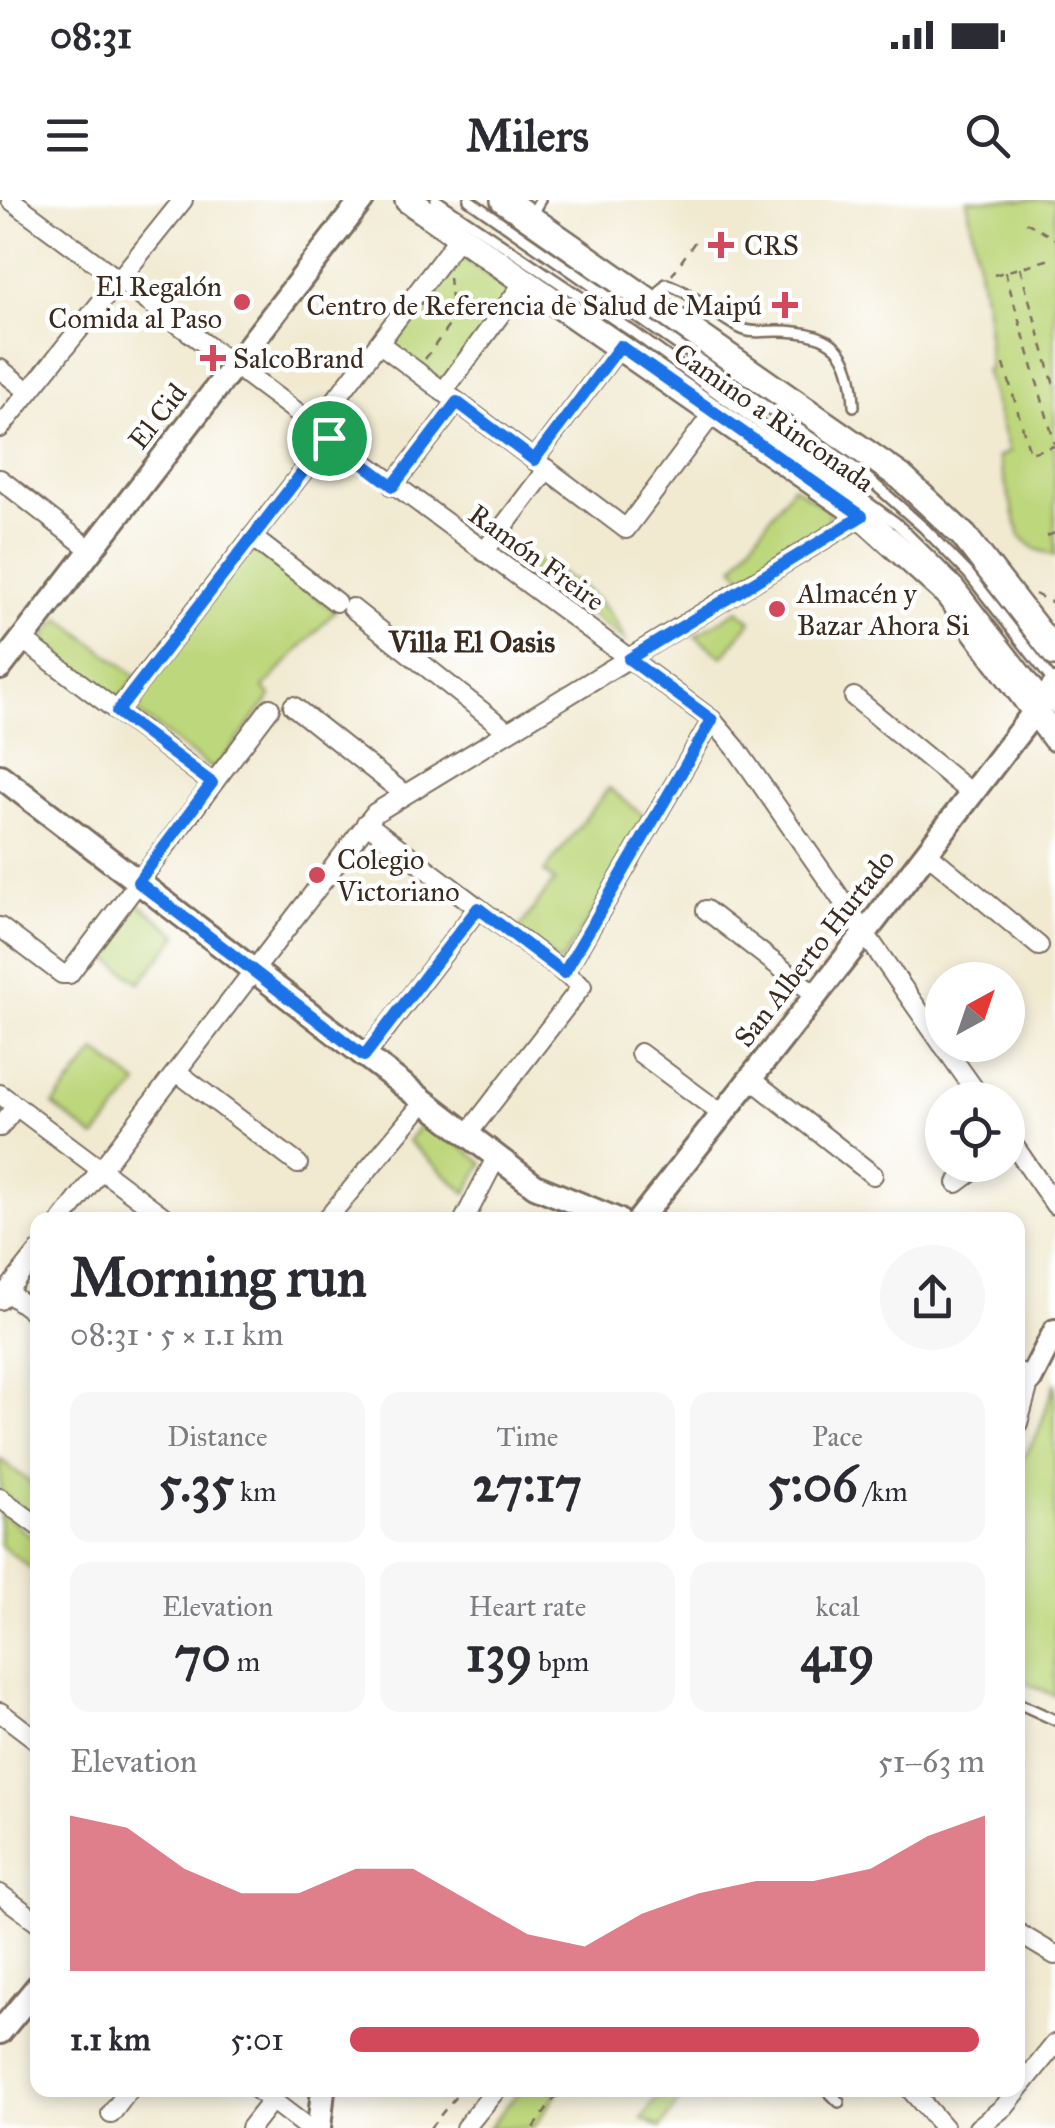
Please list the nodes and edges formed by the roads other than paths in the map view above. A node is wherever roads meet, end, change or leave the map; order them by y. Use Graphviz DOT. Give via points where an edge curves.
graph roads {
  1 [pos="11,200"];
  2 [pos="183,200"];
  3 [pos="362,200"];
  4 [pos="408,200"];
  5 [pos="436,200"];
  6 [pos="469,200"];
  7 [pos="504,200"];
  8 [pos="535,209"];
  9 [pos="454,245"];
  10 [pos="118,280"];
  11 [pos="525,280"];
  12 [pos="659,294"];
  13 [pos="380,343"];
  14 [pos="620,346"];
  15 [pos="234,366"];
  16 [pos="0,369"];
  17 [pos="28,391"];
  18 [pos="450,397"];
  19 [pos="854,406"];
  20 [pos="714,412"];
  21 [pos="0,428"];
  22 [pos="322,433"];
  23 [pos="540,465"];
  24 [pos="0,479"];
  25 [pos="393,486"];
  26 [pos="869,511"];
  27 [pos="252,537"];
  28 [pos="91,550"];
  29 [pos="484,552"];
  30 [pos="1025,598"];
  31 [pos="1055,618"];
  32 [pos="22,639"];
  33 [pos="1055,653"];
  34 [pos="629,659"];
  35 [pos="0,668"];
  36 [pos="854,697"];
  37 [pos="1050,697"];
  38 [pos="293,706"];
  39 [pos="270,708"];
  40 [pos="117,712"];
  41 [pos="712,720"];
  42 [pos="507,731"];
  43 [pos="1055,738"];
  44 [pos="0,776"];
  45 [pos="212,783"];
  46 [pos="403,793"];
  47 [pos="972,795"];
  48 [pos="366,823"];
  49 [pos="927,853"];
  50 [pos="138,882"];
  51 [pos="478,908"];
  52 [pos="706,910"];
  53 [pos="0,927"];
  54 [pos="865,933"];
  55 [pos="1039,946"];
  56 [pos="255,972"];
  57 [pos="564,973"];
  58 [pos="816,995"];
  59 [pos="925,1018"];
  60 [pos="640,1052"];
  61 [pos="364,1056"];
  62 [pos="177,1072"];
  63 [pos="750,1078"];
  64 [pos="0,1094"];
  65 [pos="424,1102"];
  66 [pos="16,1106"];
  67 [pos="722,1114"];
  68 [pos="0,1127"];
  69 [pos="468,1134"];
  70 [pos="496,1158"];
  71 [pos="1025,1163"];
  72 [pos="298,1164"];
  73 [pos="101,1170"];
  74 [pos="873,1174"];
  75 [pos="1055,1205"];
  76 [pos="68,1212"];
  77 [pos="157,1212"];
  78 [pos="333,1212"];
  79 [pos="468,1212"];
  80 [pos="598,1212"];
  81 [pos="645,1212"];
  82 [pos="30,1262"];
  83 [pos="3,1296"];
  84 [pos="30,1311"];
  85 [pos="1055,1331"];
  86 [pos="1025,1376"];
  87 [pos="0,1498"];
  88 [pos="30,1520"];
  89 [pos="1025,1706"];
  90 [pos="0,1712"];
  91 [pos="1055,1720"];
  92 [pos="30,1735"];
  93 [pos="0,1894"];
  94 [pos="30,1916"];
  95 [pos="1025,1939"];
  96 [pos="1055,1955"];
  97 [pos="30,1996"];
  98 [pos="0,2032"];
  99 [pos="1055,2044"];
  100 [pos="1025,2081"];
  101 [pos="124,2097"];
  102 [pos="264,2097"];
  103 [pos="268,2097"];
  104 [pos="322,2097"];
  105 [pos="490,2097"];
  106 [pos="834,2097"];
  107 [pos="916,2097"];
  108 [pos="1012,2097"];
  109 [pos="839,2102"];
  110 [pos="111,2114"];
  111 [pos="250,2128"];
  112 [pos="308,2128"];
  113 [pos="320,2128"];
  114 [pos="465,2128"];
  115 [pos="944,2128"];
  116 [pos="978,2128"];
  1 -- 10 [label="street, Ramón Freire"];
  2 -- 10 [label="street"];
  3 -- 15 [label="street, El Cid"];
  4 -- 9 [label="main road, Camino a Rinconada"];
  5 -- 26 [label="lane" via="633,332"];
  6 -- 37 [label="lane" via="862,473 968,573"];
  7 -- 8 [label="main road, Camino a Rinconada"];
  8 -- 12 [label="main road, Camino a Rinconada"];
  9 -- 11 [label="main road, Camino a Rinconada"];
  9 -- 13 [label="street"];
  10 -- 15 [label="street, Ramón Freire"];
  10 -- 17 [label="street"];
  11 -- 14 [label="main road, Camino a Rinconada"];
  11 -- 18 [label="street"];
  12 -- 19 [label="lane" via="682,290 750,332 806,332 829,341 850,366"];
  12 -- 30 [label="main road, Camino a Rinconada" via="910,485"];
  13 -- 18 [label="street"];
  13 -- 22 [label="street"];
  14 -- 20 [label="main road, Camino a Rinconada"];
  14 -- 23 [label="street"];
  15 -- 22 [label="street, Ramón Freire"];
  15 -- 28 [label="street, El Cid"];
  16 -- 17 [label="street"];
  17 -- 21 [label="street"];
  18 -- 23 [label="street"];
  18 -- 25 [label="street"];
  20 -- 23 [label="street" via="626,529"];
  20 -- 26 [label="main road, Camino a Rinconada"];
  22 -- 25 [label="street, Ramón Freire"];
  22 -- 27 [label="street"];
  23 -- 29 [label="street"];
  24 -- 28 [label="street"];
  25 -- 29 [label="street, Ramón Freire"];
  26 -- 34 [label="street"];
  26 -- 37 [label="main road, Camino a Rinconada"];
  26 -- 37 [label="lane" via="914,540 958,584"];
  27 -- 40 [label="street"];
  27 -- 42 [label="street"];
  28 -- 32 [label="street, El Cid"];
  29 -- 34 [label="street, Ramón Freire"];
  30 -- 31 [label="main road" via="1039,615"];
  30 -- 33 [label="main road, Camino a Rinconada"];
  32 -- 35 [label="street, El Cid"];
  32 -- 40 [label="street"];
  34 -- 41 [label="street, Ramón Freire"];
  34 -- 42 [label="street"];
  36 -- 47 [label="street"];
  37 -- 43 [label="main road, Camino a Rinconada"];
  37 -- 47 [label="street, San Alberto Hurtado"];
  38 -- 46 [label="street"];
  39 -- 45 [label="street"];
  40 -- 45 [label="street"];
  41 -- 54 [label="street, Ramón Freire"];
  41 -- 57 [label="street"];
  42 -- 46 [label="street"];
  44 -- 50 [label="street"];
  45 -- 50 [label="street"];
  46 -- 48 [label="street"];
  47 -- 49 [label="street, San Alberto Hurtado"];
  48 -- 51 [label="street"];
  48 -- 56 [label="street"];
  49 -- 54 [label="street, San Alberto Hurtado"];
  49 -- 55 [label="street"];
  50 -- 53 [label="street" via="66,975"];
  50 -- 56 [label="street"];
  51 -- 57 [label="street"];
  51 -- 61 [label="street"];
  52 -- 58 [label="street"];
  54 -- 58 [label="street, San Alberto Hurtado"];
  54 -- 59 [label="street, Ramón Freire"];
  56 -- 61 [label="street"];
  56 -- 62 [label="street"];
  57 -- 69 [label="street" via="582,986"];
  58 -- 63 [label="street, San Alberto Hurtado"];
  60 -- 67 [label="street"];
  61 -- 65 [label="street"];
  62 -- 72 [label="street"];
  62 -- 73 [label="street"];
  63 -- 67 [label="street, San Alberto Hurtado"];
  63 -- 74 [label="street"];
  64 -- 66 [label="street"];
  65 -- 69 [label="street"];
  65 -- 78 [label="street"];
  66 -- 68 [label="street"];
  66 -- 73 [label="street"];
  67 -- 81 [label="street, San Alberto Hurtado"];
  69 -- 70 [label="street"];
  70 -- 79 [label="street"];
  70 -- 80 [label="street" via="535,1186"];
  71 -- 75 [label="street"];
  73 -- 76 [label="street"];
  73 -- 77 [label="street"];
  82 -- 83 [label="street"];
  83 -- 84 [label="street"];
  85 -- 86 [label="street"];
  87 -- 88 [label="street"];
  89 -- 91 [label="lane"];
  90 -- 92 [label="street"];
  93 -- 94 [label="street"];
  95 -- 96 [label="street"];
  97 -- 98 [label="street"];
  99 -- 100 [label="street"];
  101 -- 110 [label="street"];
  102 -- 111 [label="street"];
  103 -- 112 [label="street"];
  104 -- 113 [label="street"];
  105 -- 114 [label="street"];
  106 -- 109 [label="lane"];
  107 -- 115 [label="street"];
  108 -- 116 [label="street"];
}
